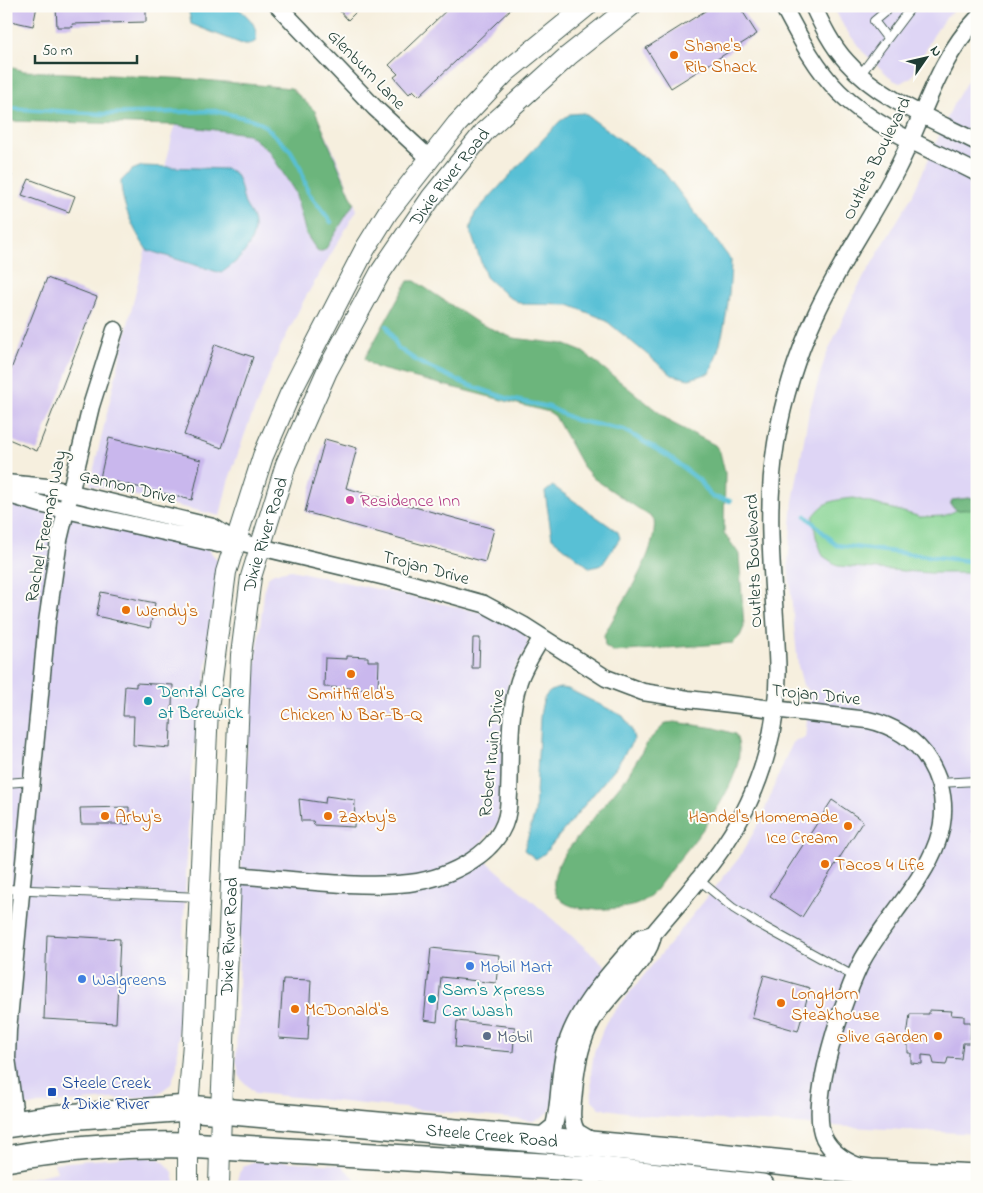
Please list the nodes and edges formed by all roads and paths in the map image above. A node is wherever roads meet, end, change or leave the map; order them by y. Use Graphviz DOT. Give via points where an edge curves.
graph roads {
  1 [pos="587,6"];
  2 [pos="631,6"];
  3 [pos="784,6"];
  4 [pos="813,6"];
  5 [pos="892,6"];
  6 [pos="912,6"];
  7 [pos="286,9"];
  8 [pos="977,19"];
  9 [pos="887,38"];
  10 [pos="860,75"];
  11 [pos="922,113"];
  12 [pos="912,139"];
  13 [pos="977,142"];
  14 [pos="429,158"];
  15 [pos="977,173"];
  16 [pos="116,330"];
  17 [pos="6,483"];
  18 [pos="71,493"];
  19 [pos="6,494"];
  20 [pos="67,511"];
  21 [pos="247,544"];
  22 [pos="542,638"];
  23 [pos="776,709"];
  24 [pos="32,781"];
  25 [pos="977,781"];
  26 [pos="939,783"];
  27 [pos="6,784"];
  28 [pos="231,875"];
  29 [pos="698,879"];
  30 [pos="6,889"];
  31 [pos="23,890"];
  32 [pos="200,897"];
  33 [pos="653,934"];
  34 [pos="855,977"];
  35 [pos="188,1108"];
  36 [pos="221,1110"];
  37 [pos="11,1124"];
  38 [pos="532,1138"];
  39 [pos="599,1144"];
  40 [pos="188,1145"];
  41 [pos="220,1148"];
  42 [pos="680,1152"];
  43 [pos="6,1159"];
  44 [pos="871,1172"];
  45 [pos="977,1177"];
  46 [pos="592,1178"];
  47 [pos="188,1187"];
  48 [pos="220,1187"];
  49 [pos="762,1187"];
  1 -- 14 [label="street, Dixie River Road" via="506,72"];
  2 -- 21 [label="street, Dixie River Road" via="568,56 485,130 400,240 327,371"];
  3 -- 12 [label="street" via="813,59 839,92 880,124"];
  4 -- 10 [label="street" via="839,52"];
  5 -- 9 [label="lane" via="874,21"];
  6 -- 9 [label="lane"];
  7 -- 14 [label="street, Glenburn Lane" via="375,108"];
  8 -- 11 [label="street, Outlets Boulevard" via="955,47"];
  9 -- 10 [label="lane"];
  10 -- 11 [label="street" via="876,88"];
  11 -- 12 [label="street, Outlets Boulevard"];
  11 -- 13 [label="street"];
  12 -- 15 [label="street"];
  12 -- 23 [label="street, Outlets Boulevard" via="816,313 780,419 769,507 777,655"];
  14 -- 21 [label="street, Dixie River Road" via="365,249 290,394 263,456"];
  16 -- 18 [label="street, Rachel Freeman Way" via="90,406"];
  17 -- 18 [label="street, Gannon Drive" via="22,482"];
  18 -- 20 [label="street, Rachel Freeman Way"];
  18 -- 21 [label="street, Gannon Drive" via="213,527"];
  19 -- 20 [label="street, Gannon Drive"];
  20 -- 21 [label="street, Gannon Drive" via="218,544"];
  20 -- 24 [label="street, Rachel Freeman Way" via="59,540 47,622"];
  21 -- 22 [label="street, Trojan Drive" via="484,604"];
  21 -- 28 [label="street, Dixie River Road" via="252,577 241,655"];
  21 -- 32 [label="street, Dixie River Road" via="226,572 218,615 208,709"];
  22 -- 23 [label="street, Trojan Drive" via="606,678 630,688 661,696"];
  22 -- 28 [label="street, Robert Irwin Drive" via="519,679 512,708 507,815 500,833 487,850 448,871 410,882 370,884"];
  23 -- 26 [label="street, Trojan Drive" via="868,720 889,727 920,749"];
  23 -- 29 [label="street, Outlets Boulevard" via="770,742 754,791 729,839"];
  24 -- 27 [label="lane"];
  24 -- 31 [label="street, Rachel Freeman Way"];
  25 -- 26 [label="lane"];
  26 -- 34 [label="street, Trojan Drive" via="944,818 937,846"];
  28 -- 36 [label="street, Dixie River Road"];
  29 -- 33 [label="street, Outlets Boulevard"];
  29 -- 34 [label="lane" via="757,923"];
  30 -- 31 [label="lane"];
  31 -- 32 [label="lane"];
  31 -- 37 [label="street, Rachel Freeman Way" via="8,1051"];
  32 -- 35 [label="street, Dixie River Road"];
  33 -- 38 [label="street, Outlets Boulevard" via="640,938 583,1010 566,1044 554,1126"];
  33 -- 39 [label="street, Outlets Boulevard" via="649,950 592,1021 580,1053 572,1120 582,1136"];
  34 -- 44 [label="street, Trojan Drive" via="832,1044 822,1094 821,1127 824,1138 836,1154"];
  35 -- 36 [label="main road, Steele Creek Road"];
  35 -- 37 [label="main road, Steele Creek Road"];
  35 -- 40 [label="street, Dixie River Road"];
  36 -- 38 [label="main road, Steele Creek Road"];
  36 -- 41 [label="street, Dixie River Road"];
  38 -- 39 [label="main road, Steele Creek Road"];
  39 -- 42 [label="main road, Steele Creek Road"];
  40 -- 41 [label="main road, Steele Creek Road"];
  40 -- 43 [label="main road, Steele Creek Road" via="126,1144"];
  40 -- 47 [label="street, Dixie River Road"];
  41 -- 46 [label="main road, Steele Creek Road"];
  41 -- 48 [label="street, Dixie River Road"];
  42 -- 44 [label="main road, Steele Creek Road"];
  42 -- 46 [label="main road" via="668,1163 598,1160 594,1163"];
  44 -- 45 [label="main road, Steele Creek Road"];
  46 -- 49 [label="main road, Steele Creek Road"];
}
